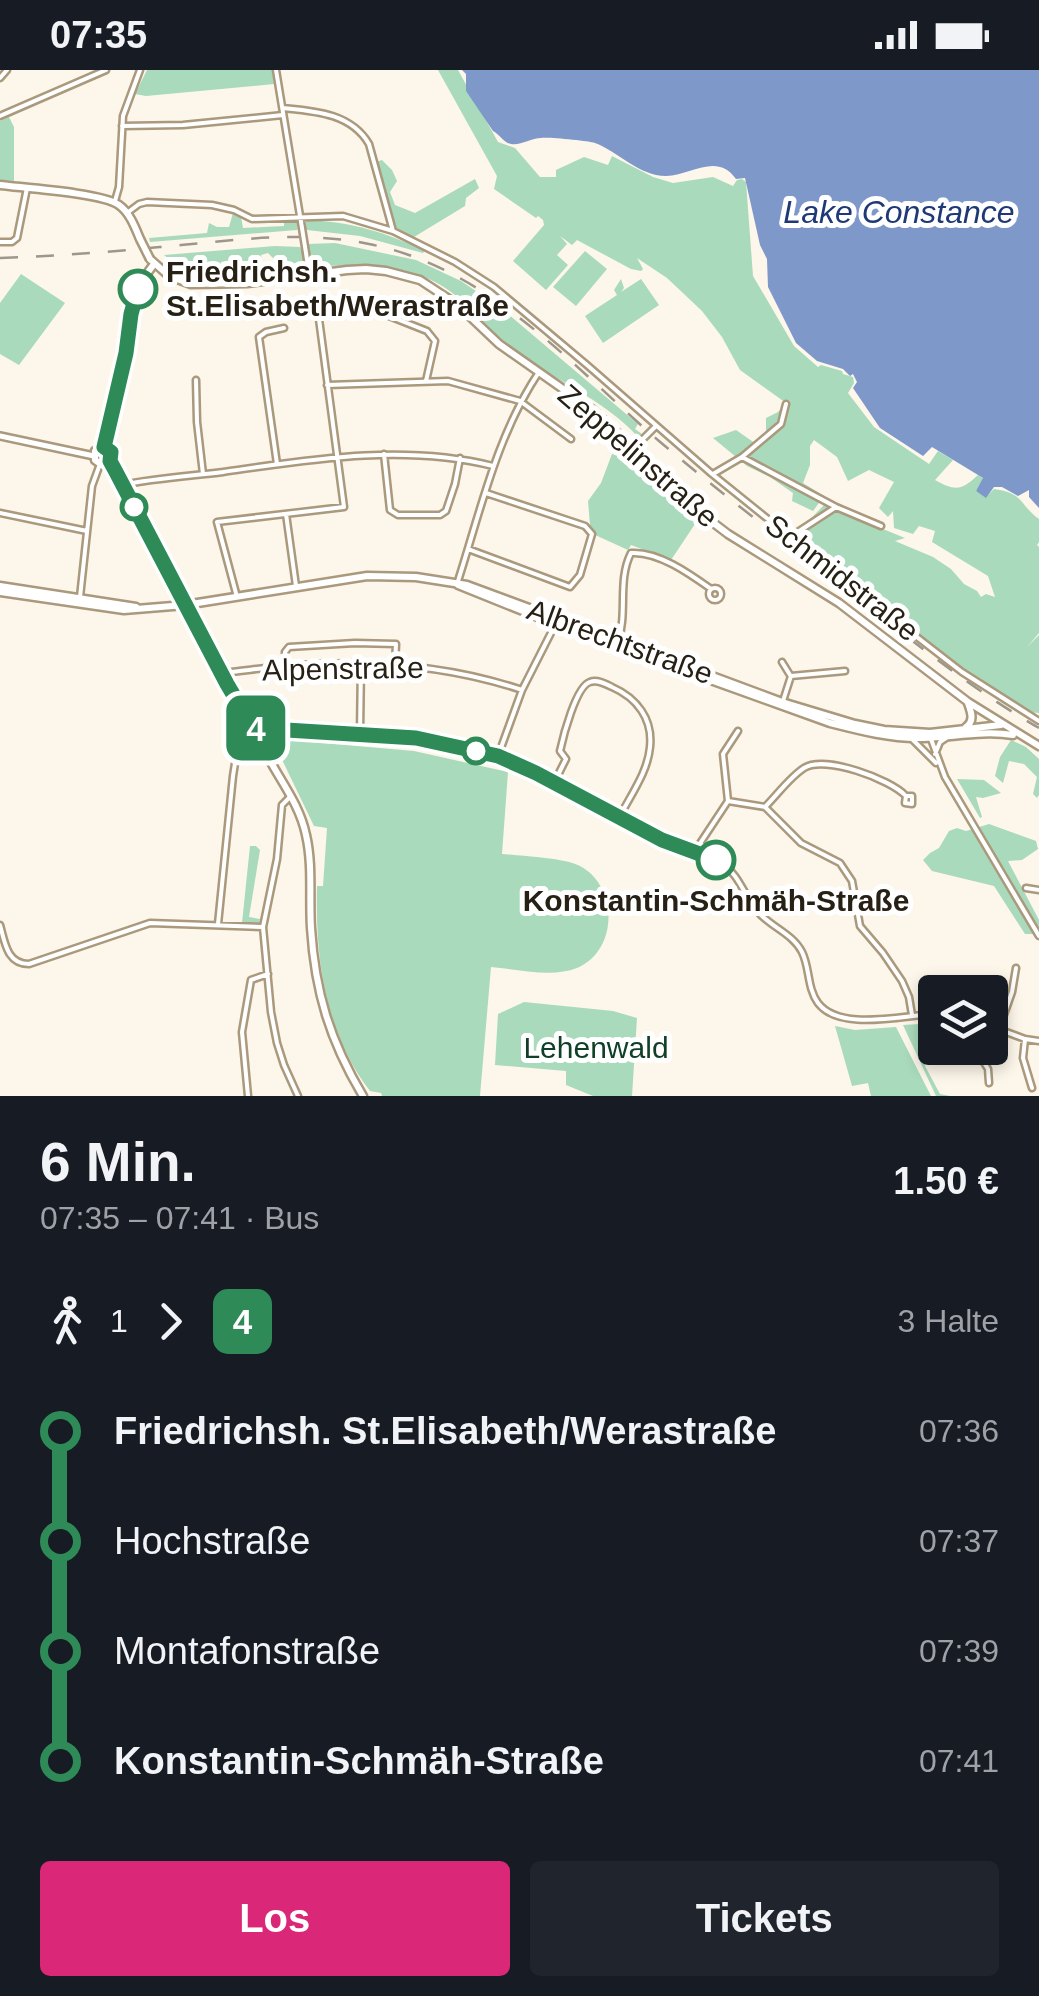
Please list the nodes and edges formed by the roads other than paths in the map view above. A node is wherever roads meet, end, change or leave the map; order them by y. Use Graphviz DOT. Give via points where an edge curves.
graph roads {
  1 [pos="7,70"];
  2 [pos="106,70"];
  3 [pos="140,70"];
  4 [pos="276,70"];
  5 [pos="0,78"];
  6 [pos="282,108"];
  7 [pos="283,115"];
  8 [pos="0,116"];
  9 [pos="122,126"];
  10 [pos="0,185"];
  11 [pos="26,190"];
  12 [pos="115,203"];
  13 [pos="127,213"];
  14 [pos="300,216"];
  15 [pos="394,230"];
  16 [pos="0,242"];
  17 [pos="152,262"];
  18 [pos="310,274"];
  19 [pos="317,304"];
  20 [pos="378,312"];
  21 [pos="284,328"];
  22 [pos="539,372"];
  23 [pos="196,380"];
  24 [pos="426,381"];
  25 [pos="328,386"];
  26 [pos="520,401"];
  27 [pos="786,404"];
  28 [pos="655,426"];
  29 [pos="0,436"];
  30 [pos="571,439"];
  31 [pos="104,447"];
  32 [pos="633,448"];
  33 [pos="384,454"];
  34 [pos="94,456"];
  35 [pos="337,457"];
  36 [pos="460,458"];
  37 [pos="742,458"];
  38 [pos="110,461"];
  39 [pos="100,464"];
  40 [pos="277,464"];
  41 [pos="494,466"];
  42 [pos="203,474"];
  43 [pos="712,474"];
  44 [pos="122,485"];
  45 [pos="486,493"];
  46 [pos="836,508"];
  47 [pos="0,513"];
  48 [pos="286,514"];
  49 [pos="881,526"];
  50 [pos="87,531"];
  51 [pos="790,537"];
  52 [pos="468,548"];
  53 [pos="456,584"];
  54 [pos="296,586"];
  55 [pos="0,589"];
  56 [pos="711,589"];
  57 [pos="237,596"];
  58 [pos="79,602"];
  59 [pos="185,604"];
  60 [pos="556,622"];
  61 [pos="618,644"];
  62 [pos="782,662"];
  63 [pos="361,664"];
  64 [pos="394,665"];
  65 [pos="286,666"];
  66 [pos="845,671"];
  67 [pos="222,673"];
  68 [pos="792,676"];
  69 [pos="522,690"];
  70 [pos="968,702"];
  71 [pos="782,704"];
  72 [pos="1039,721"];
  73 [pos="1002,724"];
  74 [pos="738,730"];
  75 [pos="962,730"];
  76 [pos="360,733"];
  77 [pos="930,735"];
  78 [pos="1020,735"];
  79 [pos="950,736"];
  80 [pos="911,738"];
  81 [pos="255,739"];
  82 [pos="1039,746"];
  83 [pos="927,753"];
  84 [pos="935,754"];
  85 [pos="498,756"];
  86 [pos="940,766"];
  87 [pos="554,783"];
  88 [pos="291,796"];
  89 [pos="906,796"];
  90 [pos="728,801"];
  91 [pos="765,807"];
  92 [pos="619,818"];
  93 [pos="695,851"];
  94 [pos="1026,888"];
  95 [pos="1039,890"];
  96 [pos="218,924"];
  97 [pos="0,925"];
  98 [pos="263,928"];
  99 [pos="1039,936"];
  100 [pos="1016,968"];
  101 [pos="268,974"];
  102 [pos="1008,1003"];
  103 [pos="912,1015"];
  104 [pos="918,1015"];
  105 [pos="1008,1032"];
  106 [pos="1025,1039"];
  107 [pos="1039,1041"];
  108 [pos="986,1065"];
  109 [pos="989,1082"];
  110 [pos="1032,1088"];
  111 [pos="248,1096"];
  112 [pos="298,1096"];
  113 [pos="363,1096"];
  1 -- 5 [label="street"];
  2 -- 8 [label="street"];
  3 -- 9 [label="street"];
  4 -- 6 [label="street"];
  6 -- 7 [label="street"];
  6 -- 15 [label="street" via="326,113 364,136"];
  7 -- 9 [label="street"];
  7 -- 14 [label="street"];
  9 -- 12 [label="street"];
  10 -- 11 [label="main road"];
  11 -- 12 [label="main road"];
  11 -- 16 [label="street" via="17,238"];
  12 -- 13 [label="main road"];
  13 -- 14 [label="street, Schmidstraße" via="146,202 212,205 252,219"];
  13 -- 17 [label="main road, bridge"];
  14 -- 15 [label="street, Schmidstraße" via="342,216"];
  14 -- 18 [label="street, bridge"];
  15 -- 28 [label="street, Schmidstraße" via="494,286"];
  17 -- 18 [label="main road, Zeppelinstraße" via="191,284"];
  17 -- 31 [label="main road" via="134,301"];
  18 -- 22 [label="main road, Zeppelinstraße" via="366,269 420,280"];
  19 -- 25 [label="street"];
  20 -- 24 [label="street" via="436,340"];
  21 -- 40 [label="street" via="259,337"];
  22 -- 26 [label="street"];
  22 -- 32 [label="main road, Zeppelinstraße"];
  23 -- 42 [label="street"];
  24 -- 25 [label="street"];
  24 -- 26 [label="street"];
  25 -- 35 [label="street"];
  26 -- 30 [label="street"];
  26 -- 41 [label="street"];
  27 -- 37 [label="street" via="780,424"];
  28 -- 32 [label="street"];
  28 -- 43 [label="street, Schmidstraße"];
  29 -- 34 [label="street"];
  31 -- 34 [label="main road"];
  31 -- 38 [label="main road"];
  32 -- 70 [label="main road, Zeppelinstraße" via="728,534 849,610"];
  33 -- 35 [label="street"];
  33 -- 36 [label="street"];
  33 -- 36 [label="street" via="390,510 398,515 446,511"];
  34 -- 39 [label="main road"];
  35 -- 40 [label="street"];
  35 -- 48 [label="street" via="344,508"];
  36 -- 41 [label="street"];
  37 -- 43 [label="street"];
  37 -- 46 [label="street"];
  38 -- 39 [label="main road"];
  38 -- 44 [label="main road"];
  39 -- 50 [label="street"];
  40 -- 42 [label="street"];
  41 -- 45 [label="street"];
  42 -- 44 [label="street"];
  43 -- 51 [label="street, Schmidstraße"];
  44 -- 59 [label="main road"];
  45 -- 52 [label="street"];
  45 -- 52 [label="street" via="590,530 580,575 570,587"];
  46 -- 49 [label="street"];
  46 -- 51 [label="street"];
  47 -- 50 [label="street"];
  48 -- 54 [label="street"];
  48 -- 57 [label="street" via="216,522"];
  50 -- 58 [label="street"];
  51 -- 72 [label="street, Schmidstraße" via="952,664"];
  52 -- 53 [label="street"];
  53 -- 54 [label="main road, Albrechtstraße" via="367,576"];
  53 -- 60 [label="main road, Albrechtstraße"];
  54 -- 57 [label="main road, Albrechtstraße"];
  55 -- 58 [label="main road, Albrechtstraße"];
  56 -- 61 [label="street" via="662,560 632,552"];
  57 -- 59 [label="main road, Albrechtstraße"];
  58 -- 59 [label="main road, Albrechtstraße"];
  59 -- 67 [label="main road"];
  60 -- 61 [label="main road, Albrechtstraße"];
  60 -- 69 [label="street"];
  61 -- 71 [label="main road, Albrechtstraße"];
  62 -- 68 [label="street"];
  63 -- 64 [label="street, Alpenstraße"];
  63 -- 65 [label="street, Alpenstraße"];
  63 -- 76 [label="street"];
  64 -- 65 [label="street" via="396,644 355,643 289,647"];
  64 -- 69 [label="street, Alpenstraße"];
  65 -- 67 [label="street, Alpenstraße"];
  66 -- 68 [label="street"];
  67 -- 81 [label="main road"];
  68 -- 71 [label="street"];
  69 -- 85 [label="street"];
  70 -- 73 [label="main road, Zeppelinstraße"];
  70 -- 75 [label="main road" via="972,718"];
  71 -- 77 [label="main road, Albrechtstraße"];
  71 -- 80 [label="main road, Albrechtstraße" via="857,730"];
  73 -- 75 [label="main road, Albrechtstraße"];
  73 -- 78 [label="main road, Zeppelinstraße"];
  74 -- 90 [label="street" via="723,754"];
  75 -- 77 [label="main road, Albrechtstraße"];
  76 -- 81 [label="street" via="279,729"];
  76 -- 85 [label="street"];
  77 -- 79 [label="main road, Albrechtstraße"];
  77 -- 80 [label="main road, Albrechtstraße"];
  77 -- 83 [label="street"];
  77 -- 84 [label="street"];
  78 -- 79 [label="main road, Albrechtstraße"];
  78 -- 82 [label="main road, Zeppelinstraße"];
  79 -- 84 [label="street"];
  80 -- 83 [label="street"];
  81 -- 88 [label="main road"];
  81 -- 96 [label="street" via="236,757"];
  83 -- 86 [label="street"];
  84 -- 86 [label="street"];
  85 -- 87 [label="street"];
  86 -- 99 [label="street"];
  87 -- 92 [label="street"];
  87 -- 92 [label="street" via="566,759 560,751 565,728 584,686 610,686 634,700 650,736 648,759"];
  88 -- 98 [label="street" via="282,805"];
  88 -- 113 [label="main road" via="308,847 320,1002"];
  89 -- 91 [label="street" via="825,763 802,769"];
  90 -- 91 [label="street"];
  90 -- 93 [label="street"];
  91 -- 103 [label="street" via="801,843 848,873 860,926 902,980"];
  92 -- 93 [label="street"];
  93 -- 103 [label="street" via="724,865 759,914 794,940 820,1006 848,1019"];
  94 -- 95 [label="street"];
  96 -- 97 [label="street" via="150,924 29,964 12,959"];
  96 -- 98 [label="street"];
  98 -- 101 [label="street"];
  100 -- 102 [label="street"];
  101 -- 111 [label="street" via="251,980 244,1015"];
  101 -- 112 [label="street" via="278,1043"];
  103 -- 104 [label="street"];
  105 -- 106 [label="street"];
  106 -- 107 [label="street"];
  106 -- 110 [label="street"];
  108 -- 109 [label="street"];
}
